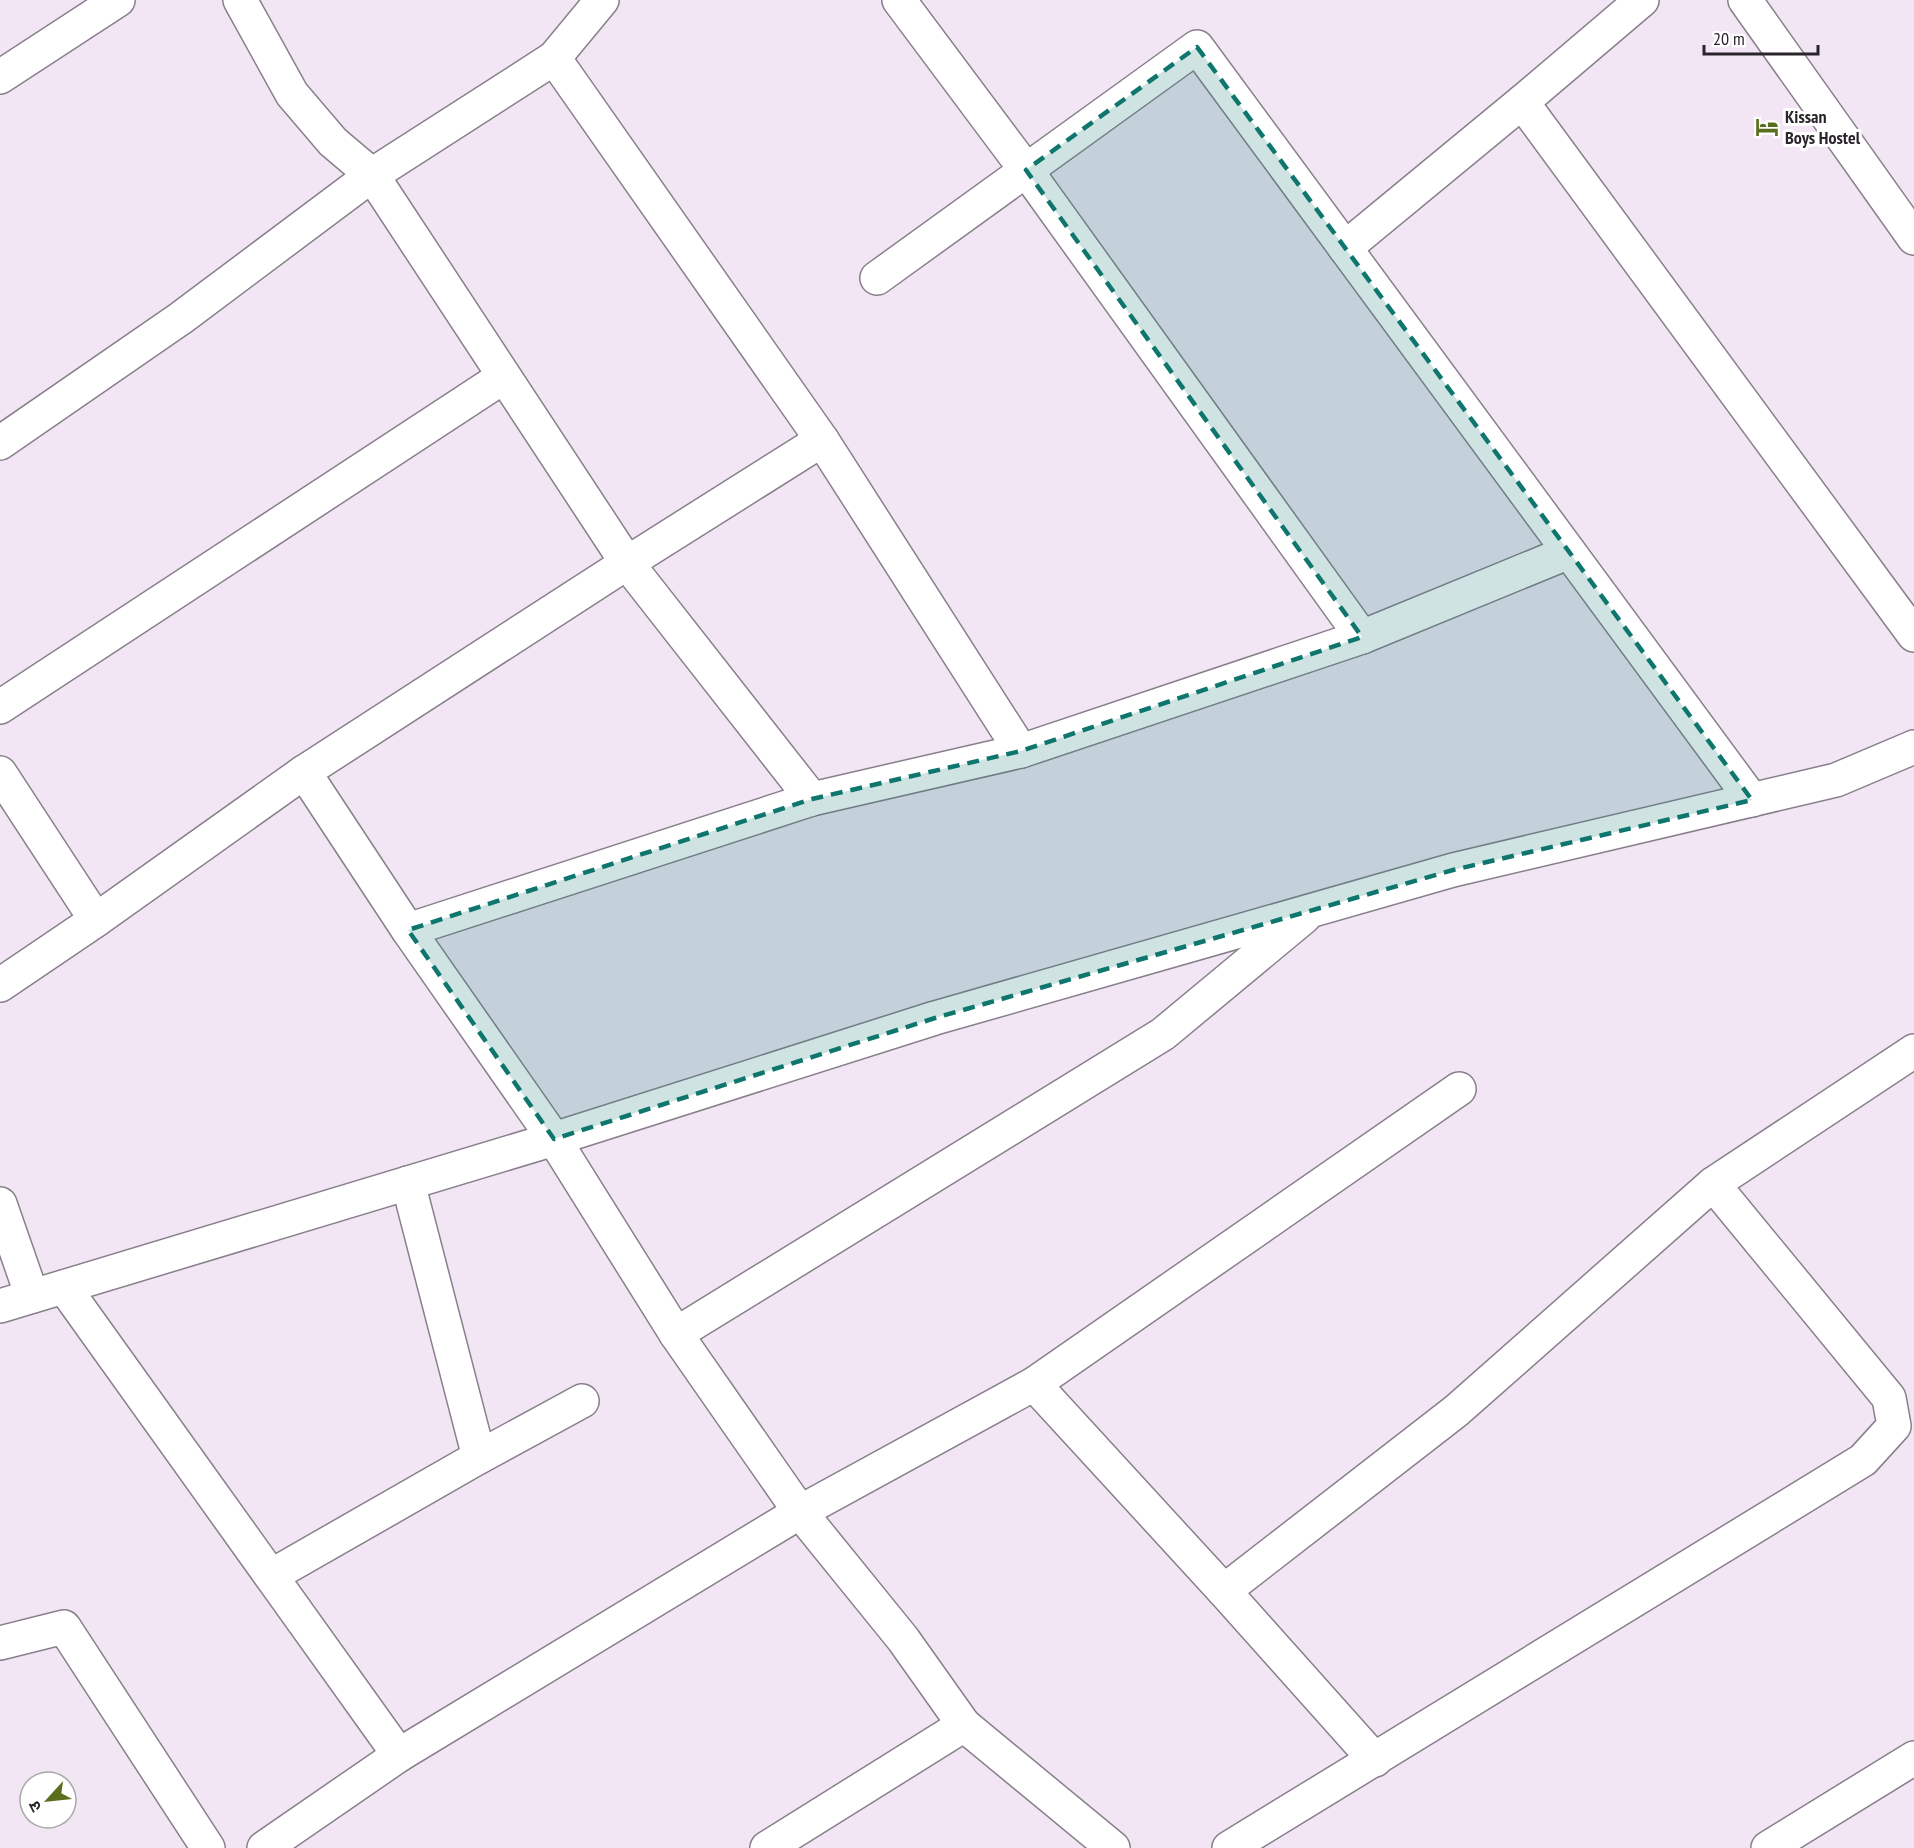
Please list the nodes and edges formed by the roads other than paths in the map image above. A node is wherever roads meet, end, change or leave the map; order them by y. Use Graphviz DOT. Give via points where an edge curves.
graph roads {
  1 [pos="118,0"];
  2 [pos="240,0"];
  3 [pos="602,0"];
  4 [pos="899,0"];
  5 [pos="1642,0"];
  6 [pos="1746,0"];
  7 [pos="554,58"];
  8 [pos="0,77"];
  9 [pos="1522,102"];
  10 [pos="1026,170"];
  11 [pos="372,175"];
  12 [pos="1914,238"];
  13 [pos="1345,248"];
  14 [pos="877,278"];
  15 [pos="503,377"];
  16 [pos="822,440"];
  17 [pos="0,443"];
  18 [pos="1569,552"];
  19 [pos="627,563"];
  20 [pos="1914,635"];
  21 [pos="1362,638"];
  22 [pos="0,707"];
  23 [pos="1914,747"];
  24 [pos="1021,751"];
  25 [pos="304,772"];
  26 [pos="0,773"];
  27 [pos="812,799"];
  28 [pos="1752,800"];
  29 [pos="1312,910"];
  30 [pos="96,920"];
  31 [pos="408,930"];
  32 [pos="0,985"];
  33 [pos="1912,1055"];
  34 [pos="1459,1089"];
  35 [pos="554,1139"];
  36 [pos="408,1183"];
  37 [pos="1713,1184"];
  38 [pos="0,1204"];
  39 [pos="64,1287"];
  40 [pos="32,1296"];
  41 [pos="0,1306"];
  42 [pos="676,1334"];
  43 [pos="1034,1384"];
  44 [pos="582,1401"];
  45 [pos="478,1456"];
  46 [pos="800,1512"];
  47 [pos="271,1576"];
  48 [pos="1224,1591"];
  49 [pos="0,1643"];
  50 [pos="964,1725"];
  51 [pos="399,1755"];
  52 [pos="1914,1758"];
  53 [pos="1375,1760"];
  54 [pos="208,1848"];
  55 [pos="264,1848"];
  56 [pos="767,1848"];
  57 [pos="1113,1848"];
  58 [pos="1229,1848"];
  59 [pos="1768,1848"];
  1 -- 8 [label="street"];
  2 -- 11 [label="street" via="292,94 333,142"];
  3 -- 7 [label="street"];
  4 -- 10 [label="street"];
  5 -- 9 [label="street"];
  6 -- 12 [label="street"];
  7 -- 11 [label="street"];
  7 -- 16 [label="street"];
  9 -- 13 [label="street"];
  9 -- 20 [label="street"];
  10 -- 13 [label="street" via="1197,47"];
  10 -- 14 [label="street"];
  10 -- 21 [label="street"];
  11 -- 15 [label="street"];
  11 -- 17 [label="street" via="181,318"];
  13 -- 18 [label="street"];
  15 -- 19 [label="street"];
  15 -- 22 [label="street"];
  16 -- 19 [label="street"];
  16 -- 24 [label="street"];
  18 -- 21 [label="street"];
  18 -- 28 [label="street"];
  19 -- 25 [label="street"];
  19 -- 27 [label="street"];
  21 -- 24 [label="street"];
  23 -- 28 [label="street" via="1836,780"];
  24 -- 27 [label="street"];
  25 -- 30 [label="street"];
  25 -- 31 [label="street"];
  26 -- 30 [label="street"];
  27 -- 31 [label="street"];
  28 -- 29 [label="street" via="1453,870"];
  29 -- 35 [label="street" via="935,1018"];
  29 -- 42 [label="street" via="1163,1034"];
  30 -- 32 [label="street"];
  31 -- 35 [label="street"];
  33 -- 37 [label="street"];
  34 -- 43 [label="street"];
  35 -- 36 [label="street"];
  35 -- 42 [label="street"];
  36 -- 39 [label="street"];
  36 -- 45 [label="street"];
  37 -- 48 [label="street" via="1455,1411"];
  37 -- 53 [label="street" via="1888,1398 1894,1426 1863,1460"];
  38 -- 40 [label="street"];
  39 -- 40 [label="street"];
  39 -- 47 [label="street"];
  40 -- 41 [label="street"];
  42 -- 46 [label="street"];
  43 -- 46 [label="street"];
  43 -- 48 [label="street"];
  44 -- 45 [label="street"];
  45 -- 47 [label="street"];
  46 -- 50 [label="street" via="903,1639"];
  46 -- 51 [label="street"];
  47 -- 51 [label="street"];
  48 -- 53 [label="street"];
  49 -- 54 [label="street" via="64,1627"];
  50 -- 56 [label="street"];
  50 -- 57 [label="street"];
  51 -- 55 [label="street"];
  52 -- 59 [label="street"];
  53 -- 58 [label="street"];
}
